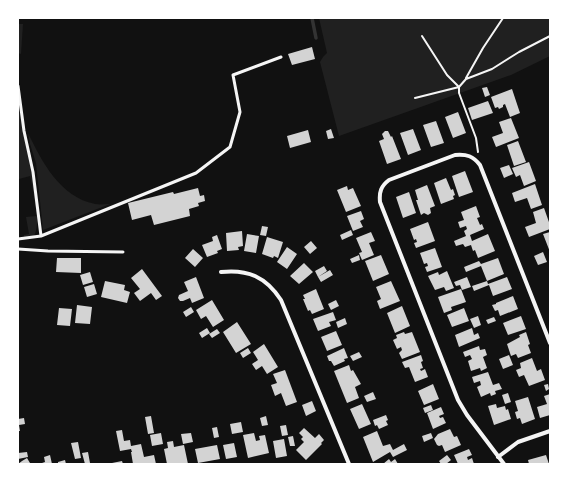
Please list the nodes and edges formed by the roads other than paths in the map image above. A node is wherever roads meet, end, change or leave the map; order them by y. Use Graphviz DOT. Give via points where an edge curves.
graph roads {
  1 [pos="281,57"];
  2 [pos="18,86"];
  3 [pos="41,236"];
  4 [pos="18,239"];
  5 [pos="18,249"];
  6 [pos="123,252"];
  7 [pos="221,272"];
  8 [pos="550,343"];
  9 [pos="550,431"];
  10 [pos="498,457"];
  11 [pos="349,464"];
  12 [pos="504,464"];
  1 -- 3 [label="lane" via="234,75 240,112 230,147 196,173"];
  2 -- 3 [label="lane"];
  3 -- 4 [label="lane"];
  5 -- 6 [label="lane"];
  7 -- 11 [label="street" via="240,271 256,276 270,286 278,296"];
  8 -- 10 [label="street" via="480,165 475,160 462,154 455,155 384,184 379,195 380,202 458,400"];
  9 -- 10 [label="street" via="518,442"];
  10 -- 12 [label="street"];
}
